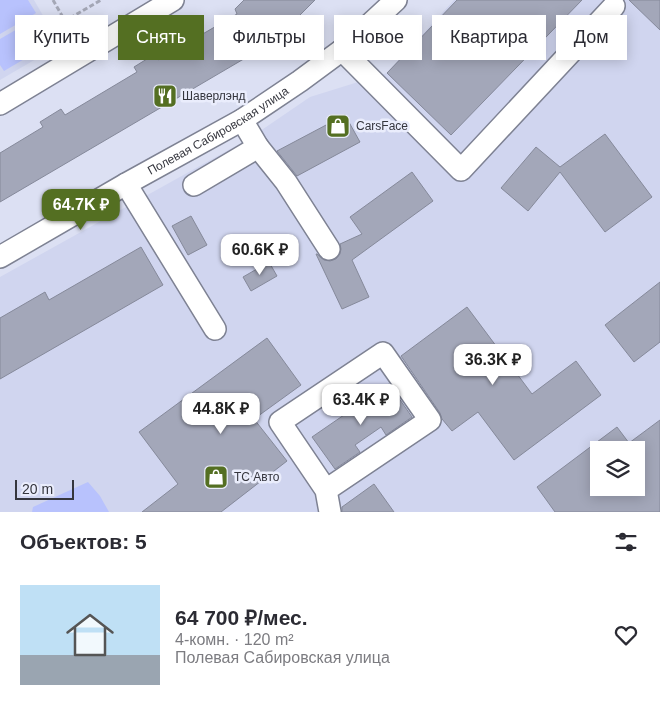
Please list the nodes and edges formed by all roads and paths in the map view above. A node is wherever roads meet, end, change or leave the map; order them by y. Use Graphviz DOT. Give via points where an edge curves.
graph roads {
  1 [pos="53,0"];
  2 [pos="101,0"];
  3 [pos="173,0"];
  4 [pos="396,0"];
  5 [pos="614,6"];
  6 [pos="380,15"];
  7 [pos="334,56"];
  8 [pos="352,60"];
  9 [pos="0,104"];
  10 [pos="242,120"];
  11 [pos="258,147"];
  12 [pos="126,184"];
  13 [pos="194,185"];
  14 [pos="329,249"];
  15 [pos="0,257"];
  16 [pos="215,329"];
  17 [pos="326,490"];
  18 [pos="330,512"];
  1 -- 2 [label="path" via="65,21"];
  3 -- 9 [label="street"];
  4 -- 6 [label="street, Полевая Сабировская улица"];
  5 -- 8 [label="street" via="461,170"];
  7 -- 10 [label="street, Полевая Сабировская улица"];
  10 -- 11 [label="street"];
  10 -- 12 [label="street, Полевая Сабировская улица"];
  11 -- 13 [label="street"];
  11 -- 14 [label="street" via="286,182"];
  12 -- 15 [label="street, Полевая Сабировская улица"];
  12 -- 16 [label="street"];
  17 -- 17 [label="street" via="430,420 383,353 280,422"];
  17 -- 18 [label="street"];
}
